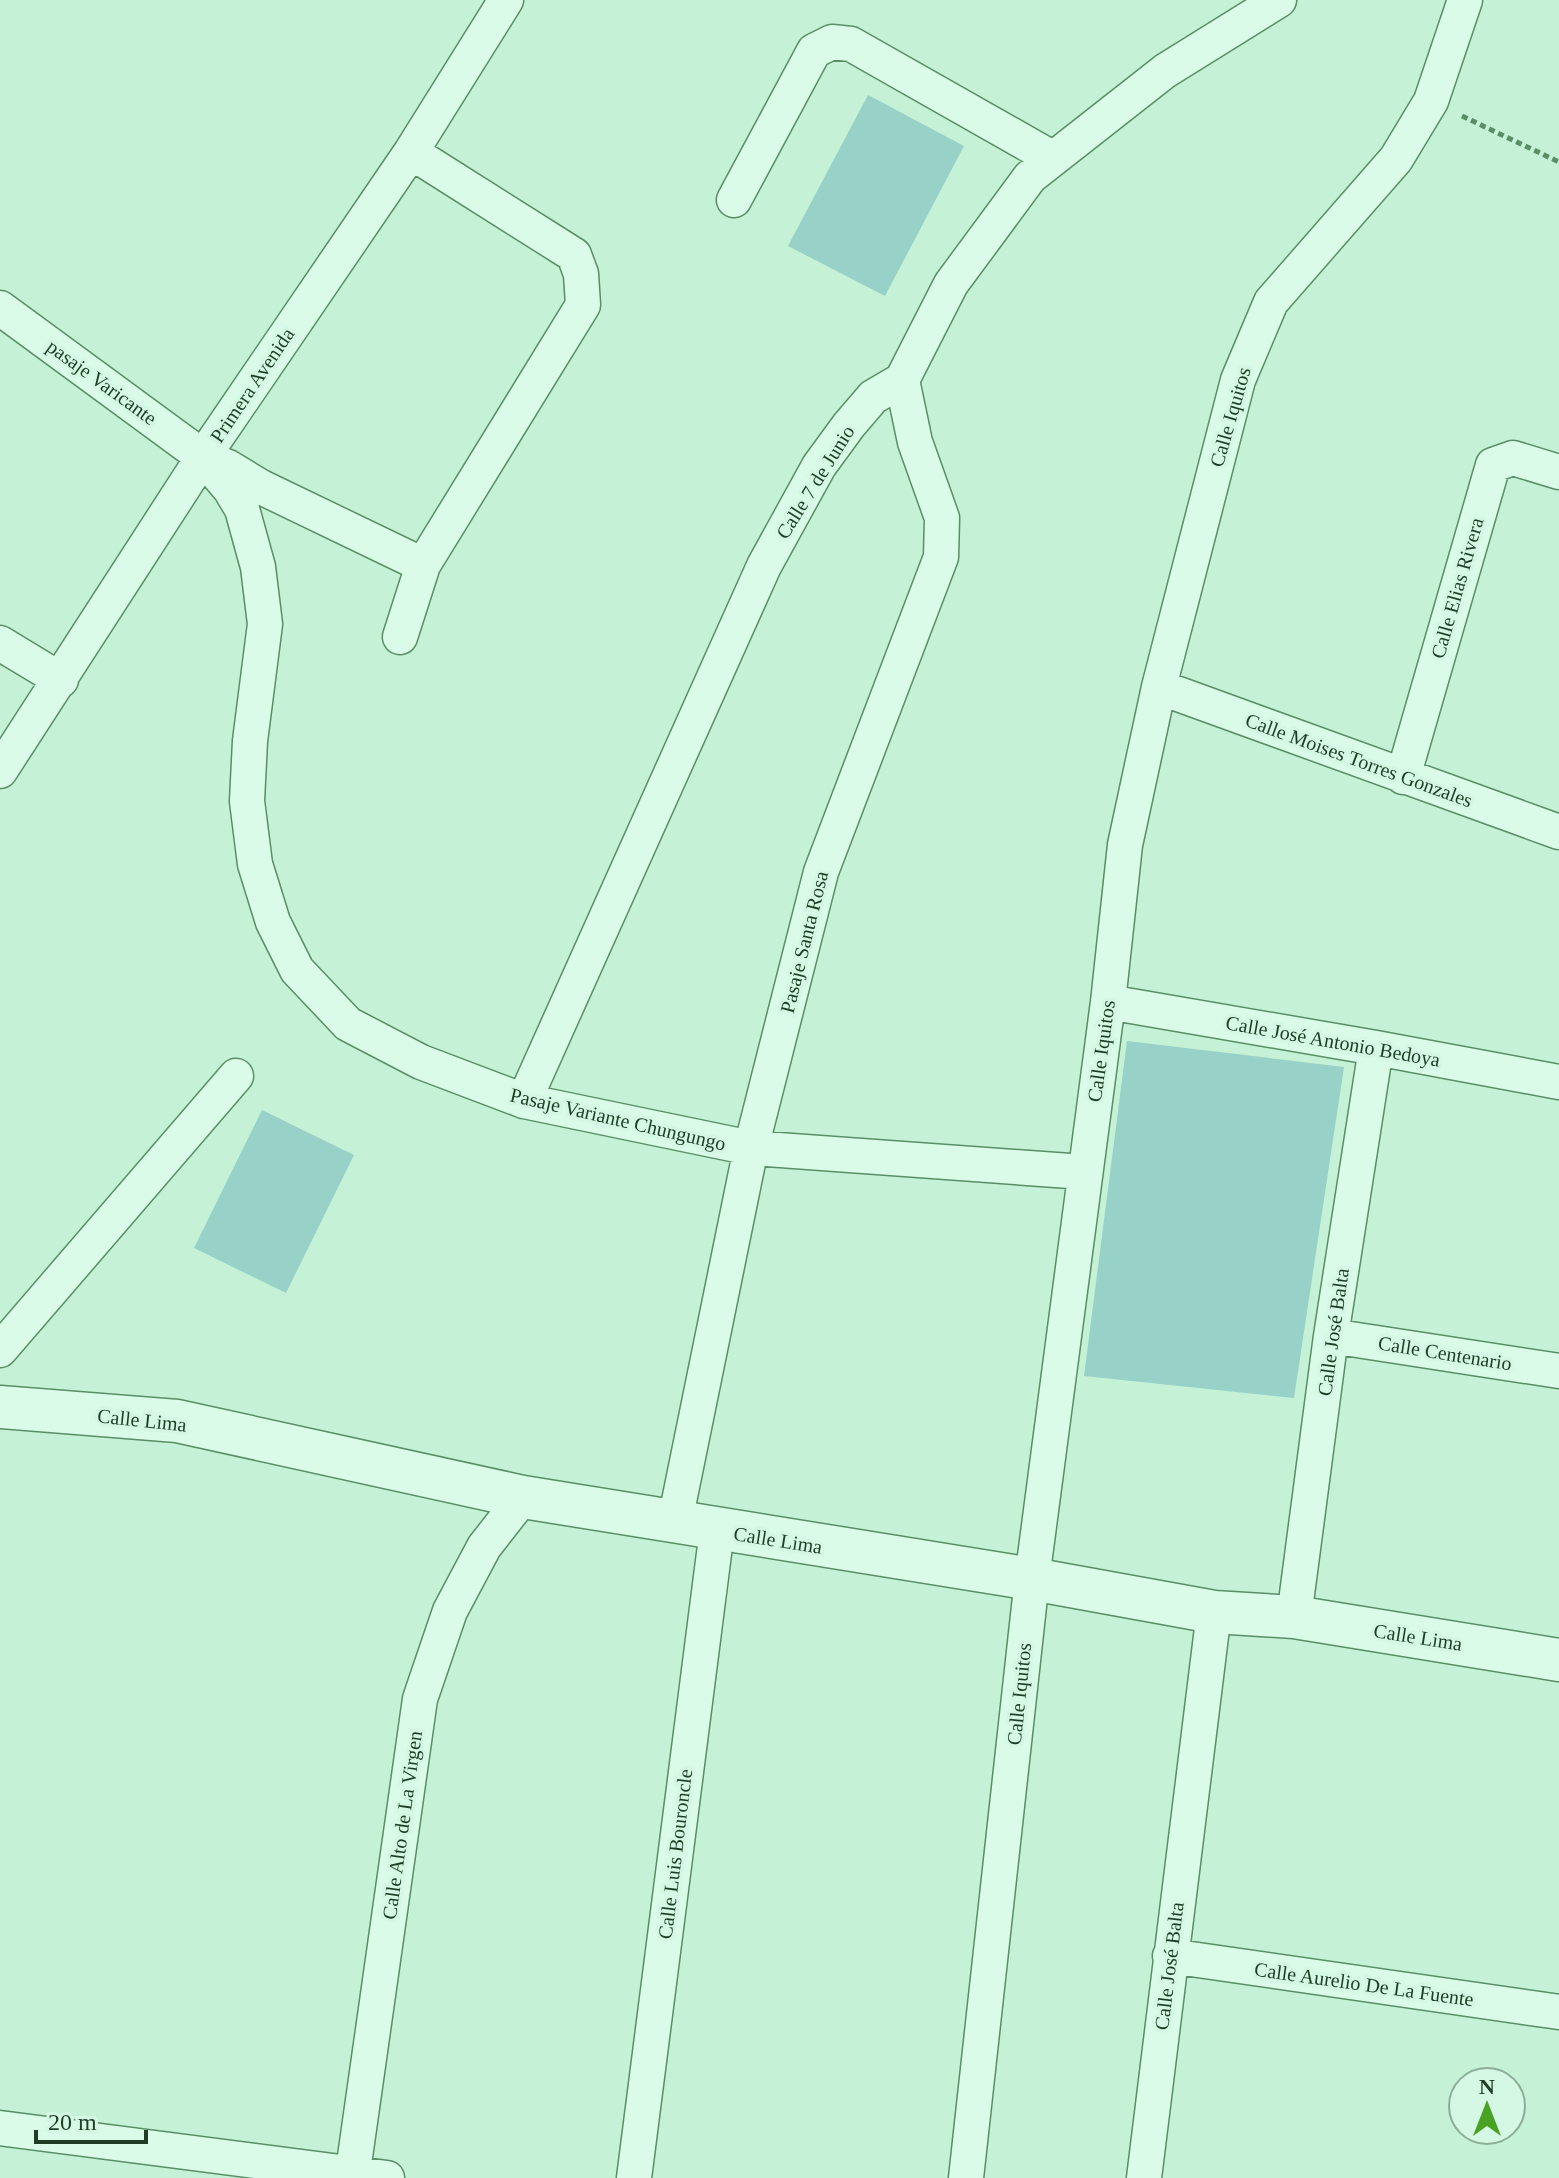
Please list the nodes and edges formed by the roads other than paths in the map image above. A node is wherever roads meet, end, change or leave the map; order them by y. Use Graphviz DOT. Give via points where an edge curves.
graph roads {
  1 [pos="506,0"];
  2 [pos="1279,0"];
  3 [pos="1465,0"];
  4 [pos="411,152"];
  5 [pos="1052,158"];
  6 [pos="734,200"];
  7 [pos="0,308"];
  8 [pos="902,380"];
  9 [pos="203,457"];
  10 [pos="1559,472"];
  11 [pos="423,565"];
  12 [pos="400,637"];
  13 [pos="0,643"];
  14 [pos="61,680"];
  15 [pos="1159,687"];
  16 [pos="0,771"];
  17 [pos="1403,777"];
  18 [pos="1559,832"];
  19 [pos="1108,1002"];
  20 [pos="1376,1048"];
  21 [pos="236,1076"];
  22 [pos="1559,1082"];
  23 [pos="524,1101"];
  24 [pos="751,1148"];
  25 [pos="1084,1172"];
  26 [pos="1331,1336"];
  27 [pos="0,1350"];
  28 [pos="1559,1371"];
  29 [pos="0,1407"];
  30 [pos="523,1497"];
  31 [pos="675,1521"];
  32 [pos="717,1530"];
  33 [pos="1032,1579"];
  34 [pos="1214,1612"];
  35 [pos="1294,1617"];
  36 [pos="1559,1660"];
  37 [pos="1170,1956"];
  38 [pos="1559,2012"];
  39 [pos="0,2128"];
  40 [pos="352,2176"];
  41 [pos="387,2178"];
  42 [pos="634,2178"];
  43 [pos="966,2178"];
  44 [pos="1144,2178"];
  1 -- 4 [label="street, Primera Avenida"];
  2 -- 5 [label="street, Calle 7 de Junio" via="1165,71"];
  3 -- 15 [label="street, Calle Iquitos" via="1431,101 1396,159 1271,302 1238,380"];
  4 -- 9 [label="street, Primera Avenida"];
  4 -- 11 [label="street" via="574,255 583,305"];
  5 -- 6 [label="street" via="851,44 832,42 814,51"];
  5 -- 8 [label="street, Calle 7 de Junio" via="1030,177 951,284"];
  7 -- 9 [label="street, pasaje Varicante"];
  8 -- 23 [label="street, Calle 7 de Junio" via="873,397 849,425 819,466 764,566"];
  8 -- 24 [label="street, Pasaje Santa Rosa" via="915,442 942,518 941,557 821,872"];
  9 -- 11 [label="street"];
  9 -- 14 [label="street, Primera Avenida"];
  9 -- 23 [label="street, Pasaje Variante Chungungo" via="242,509 258,567 265,624 247,801 255,864 273,922 297,970 348,1024 421,1062"];
  10 -- 17 [label="street, Calle Elias Rivera" via="1513,458 1493,465"];
  11 -- 12 [label="street"];
  13 -- 14 [label="street"];
  14 -- 16 [label="street, Primera Avenida"];
  15 -- 17 [label="street, Calle Moises Torres Gonzales"];
  15 -- 19 [label="street, Calle Iquitos" via="1125,845"];
  17 -- 18 [label="street, Calle Moises Torres Gonzales"];
  19 -- 20 [label="street, Calle José Antonio Bedoya"];
  19 -- 25 [label="street, Calle Iquitos"];
  20 -- 22 [label="street, Calle José Antonio Bedoya"];
  20 -- 26 [label="street, Calle José Balta"];
  21 -- 27 [label="street"];
  23 -- 24 [label="street, Pasaje Variante Chungungo"];
  24 -- 25 [label="street, Pasaje Variante Chungungo"];
  24 -- 31 [label="street, Pasaje Santa Rosa"];
  25 -- 33 [label="street, Calle Iquitos"];
  26 -- 28 [label="street, Calle Centenario"];
  26 -- 35 [label="street, Calle José Balta"];
  29 -- 30 [label="street, Calle Lima" via="177,1421"];
  30 -- 31 [label="street, Calle Lima"];
  30 -- 40 [label="street, Calle Alto de La Virgen" via="484,1547 450,1611 420,1699"];
  31 -- 32 [label="street, Calle Lima"];
  32 -- 33 [label="street, Calle Lima"];
  32 -- 42 [label="street, Calle Luis Bouroncle"];
  33 -- 34 [label="street, Calle Lima"];
  33 -- 43 [label="street, Calle Iquitos"];
  34 -- 35 [label="street, Calle Lima"];
  34 -- 37 [label="street, Calle José Balta"];
  35 -- 36 [label="street, Calle Lima"];
  37 -- 38 [label="street, Calle Aurelio De La Fuente"];
  37 -- 44 [label="street, Calle José Balta"];
  39 -- 40 [label="street"];
  40 -- 41 [label="street"];
}
